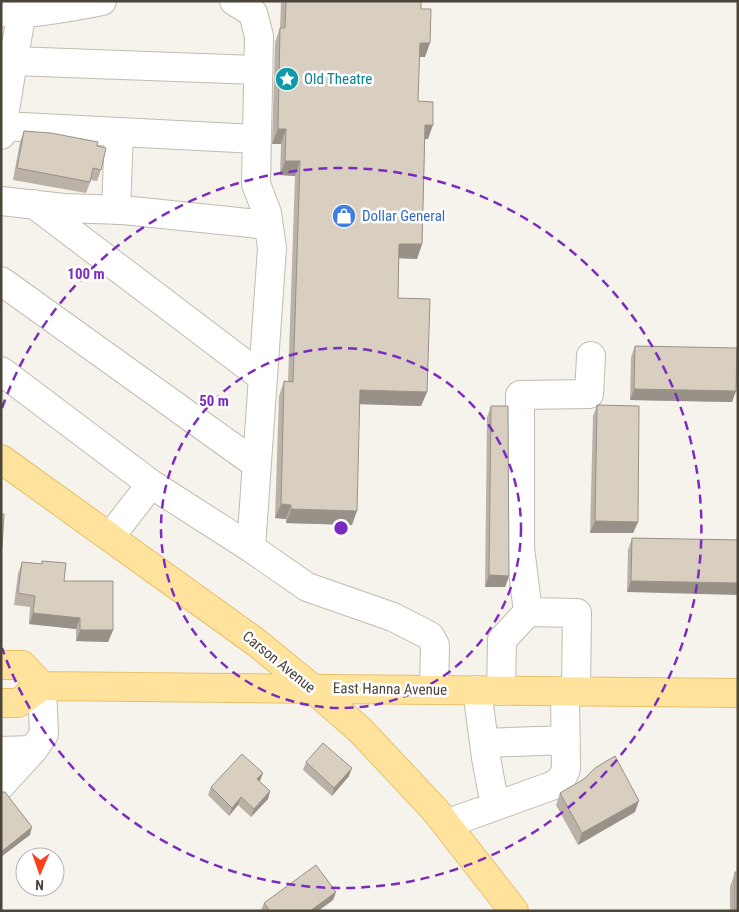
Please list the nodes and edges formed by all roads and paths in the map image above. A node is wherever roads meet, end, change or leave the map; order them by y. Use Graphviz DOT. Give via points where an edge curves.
graph roads {
  1 [pos="102,1"];
  2 [pos="234,1"];
  3 [pos="11,12"];
  4 [pos="13,61"];
  5 [pos="258,70"];
  6 [pos="2,131"];
  7 [pos="119,132"];
  8 [pos="256,138"];
  9 [pos="1,201"];
  10 [pos="34,204"];
  11 [pos="116,210"];
  12 [pos="268,225"];
  13 [pos="1,281"];
  14 [pos="591,356"];
  15 [pos="1,371"];
  16 [pos="262,377"];
  17 [pos="1,459"];
  18 [pos="256,464"];
  19 [pos="151,484"];
  20 [pos="110,537"];
  21 [pos="251,548"];
  22 [pos="528,612"];
  23 [pos="1,665"];
  24 [pos="42,686"];
  25 [pos="312,688"];
  26 [pos="434,690"];
  27 [pos="489,690"];
  28 [pos="570,691"];
  29 [pos="738,693"];
  30 [pos="1,703"];
  31 [pos="566,740"];
  32 [pos="484,743"];
  33 [pos="32,750"];
  34 [pos="1,751"];
  35 [pos="1,785"];
  36 [pos="495,806"];
  37 [pos="446,824"];
  38 [pos="514,911"];
  1 -- 3 [label="lane" via="58,9"];
  2 -- 5 [label="lane" via="254,14 259,36"];
  3 -- 4 [label="lane"];
  4 -- 5 [label="lane"];
  4 -- 6 [label="lane"];
  5 -- 8 [label="lane"];
  6 -- 7 [label="lane"];
  7 -- 8 [label="lane"];
  7 -- 11 [label="lane"];
  8 -- 12 [label="lane" via="256,184"];
  9 -- 10 [label="lane"];
  10 -- 11 [label="lane"];
  10 -- 16 [label="lane"];
  11 -- 12 [label="lane"];
  12 -- 16 [label="lane" via="272,248"];
  13 -- 18 [label="lane"];
  14 -- 22 [label="lane" via="589,394 520,395 520,548"];
  15 -- 19 [label="lane"];
  16 -- 18 [label="lane"];
  17 -- 20 [label="main road, Carson Avenue"];
  18 -- 21 [label="lane"];
  19 -- 20 [label="lane"];
  19 -- 21 [label="lane"];
  20 -- 25 [label="main road, Carson Avenue" via="257,643"];
  21 -- 26 [label="lane" via="307,587 393,617 430,636 435,645"];
  22 -- 27 [label="lane" via="502,640"];
  22 -- 28 [label="lane" via="577,613"];
  23 -- 24 [label="main road" via="22,665"];
  24 -- 25 [label="main road, East Hanna Avenue"];
  24 -- 30 [label="main road" via="18,703"];
  24 -- 33 [label="lane" via="44,734"];
  25 -- 26 [label="main road, East Hanna Avenue"];
  25 -- 37 [label="main road, Carson Avenue" via="360,730"];
  26 -- 27 [label="main road, East Hanna Avenue"];
  27 -- 28 [label="main road, East Hanna Avenue"];
  27 -- 32 [label="lane"];
  28 -- 29 [label="main road, East Hanna Avenue"];
  28 -- 31 [label="lane"];
  31 -- 32 [label="lane"];
  31 -- 36 [label="lane" via="566,769 562,778"];
  32 -- 36 [label="lane"];
  33 -- 34 [label="lane"];
  33 -- 35 [label="lane"];
  36 -- 37 [label="lane"];
  37 -- 38 [label="main road, Carson Avenue"];
}
